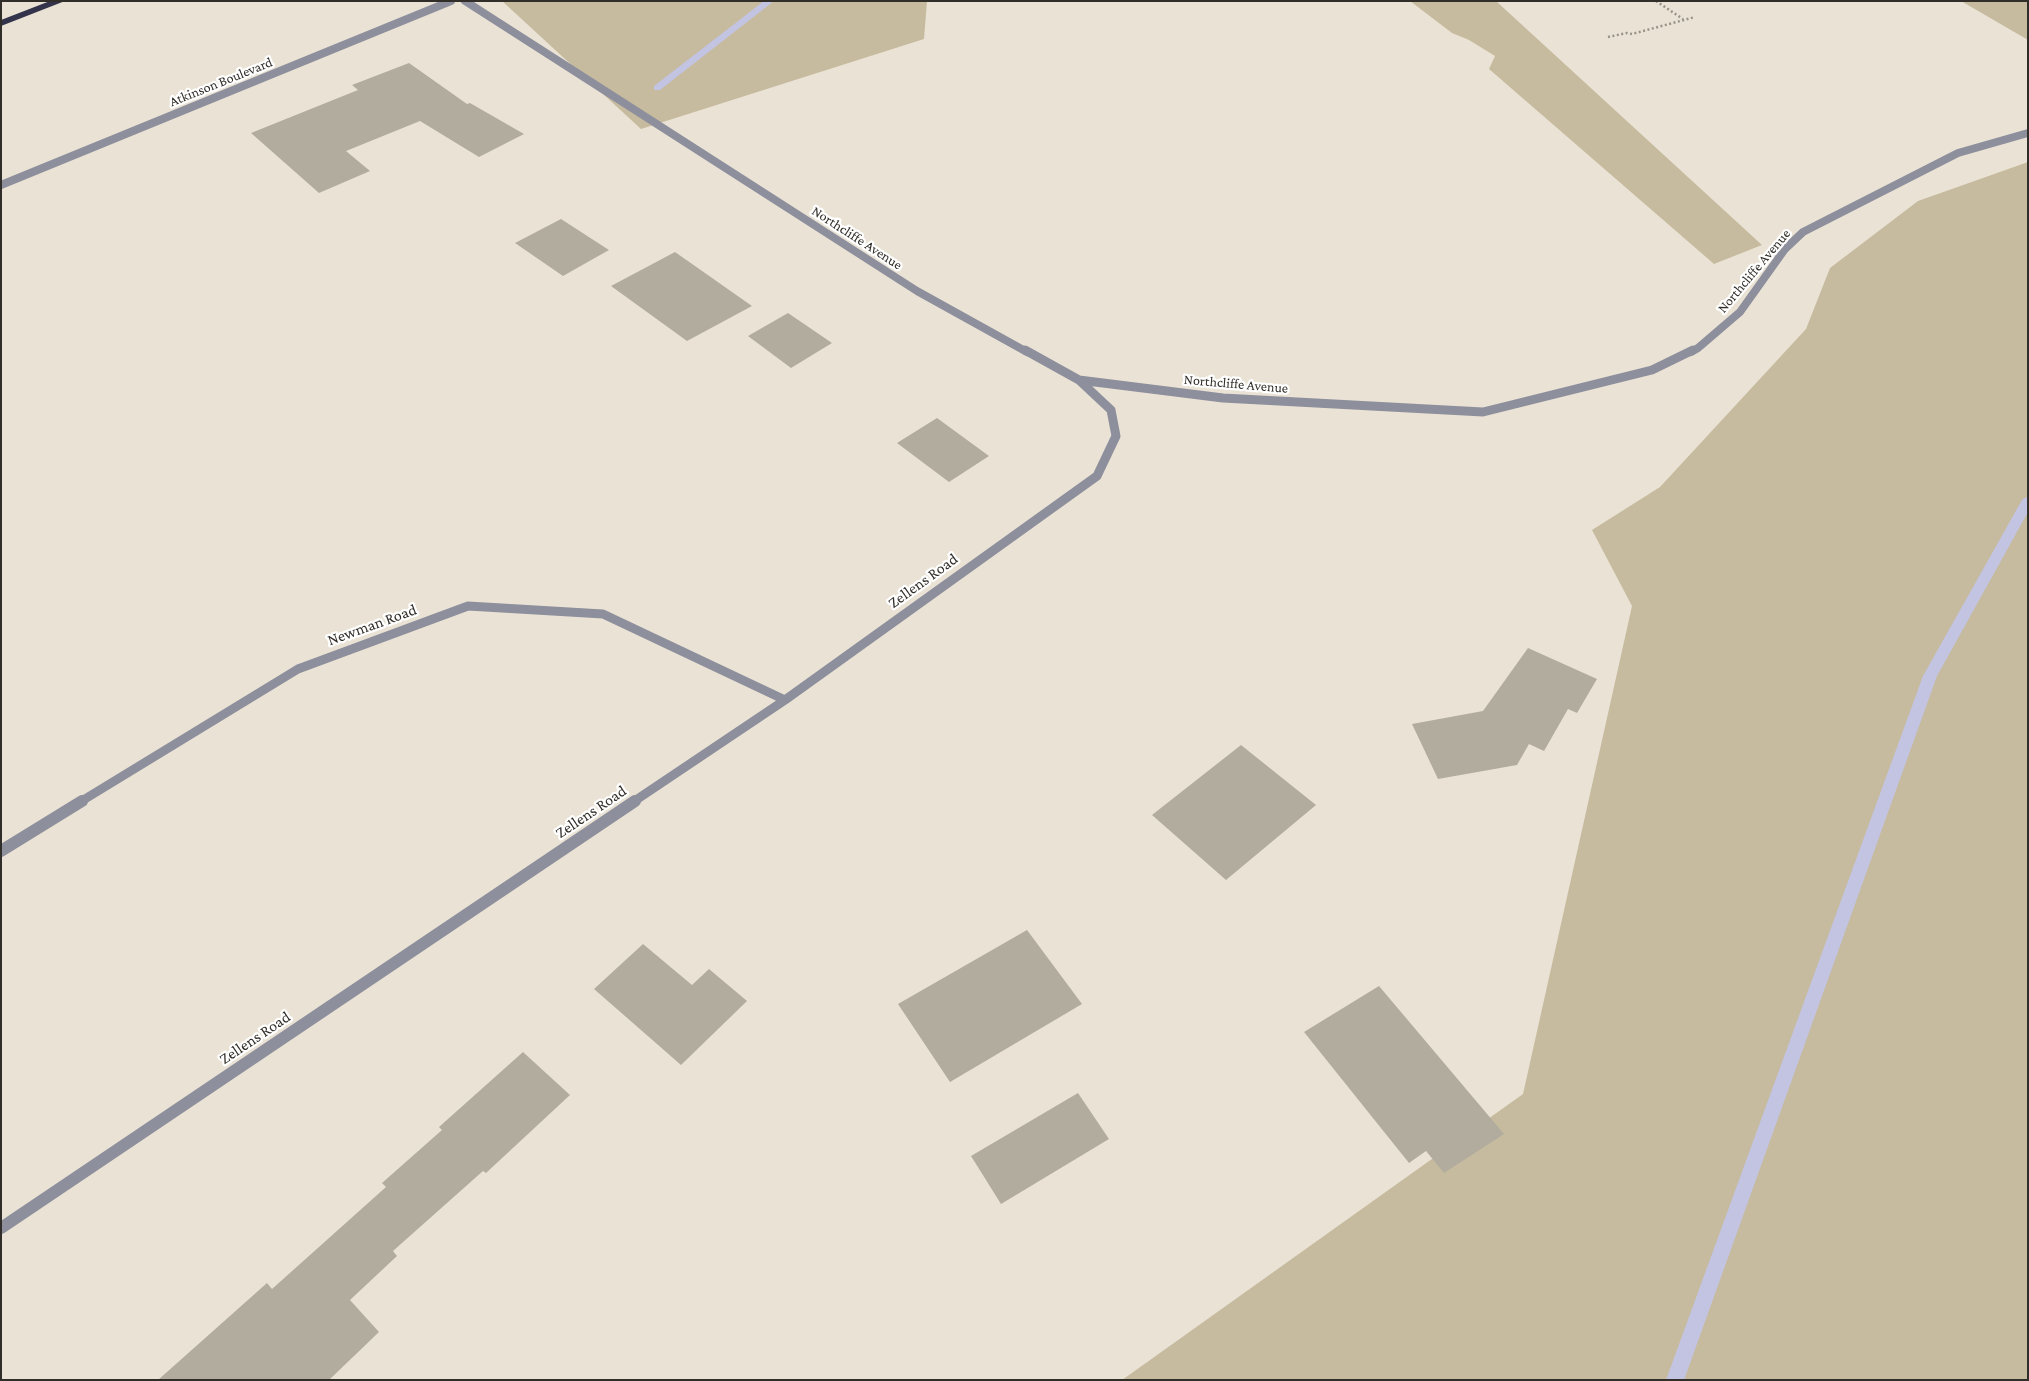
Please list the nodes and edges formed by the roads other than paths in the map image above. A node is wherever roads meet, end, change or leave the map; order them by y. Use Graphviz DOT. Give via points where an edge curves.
graph roads {
  1 [pos="60,1"];
  2 [pos="451,1"];
  3 [pos="465,1"];
  4 [pos="1,23"];
  5 [pos="2028,133"];
  6 [pos="1,186"];
  7 [pos="1079,380"];
  8 [pos="785,700"];
  9 [pos="1,851"];
  10 [pos="1,1228"];
  1 -- 4 [label="highway"];
  2 -- 6 [label="street, Atkinson Boulevard"];
  3 -- 7 [label="street, Northcliffe Avenue" via="917,291"];
  5 -- 7 [label="street, Northcliffe Avenue" via="1958,152 1803,232 1785,249 1740,312 1698,348 1652,370 1483,412 1223,398"];
  7 -- 8 [label="street, Zellens Road" via="1111,410 1116,436 1097,476"];
  8 -- 9 [label="street, Newman Road" via="603,614 468,606 298,669"];
  8 -- 10 [label="street, Zellens Road"];
}
